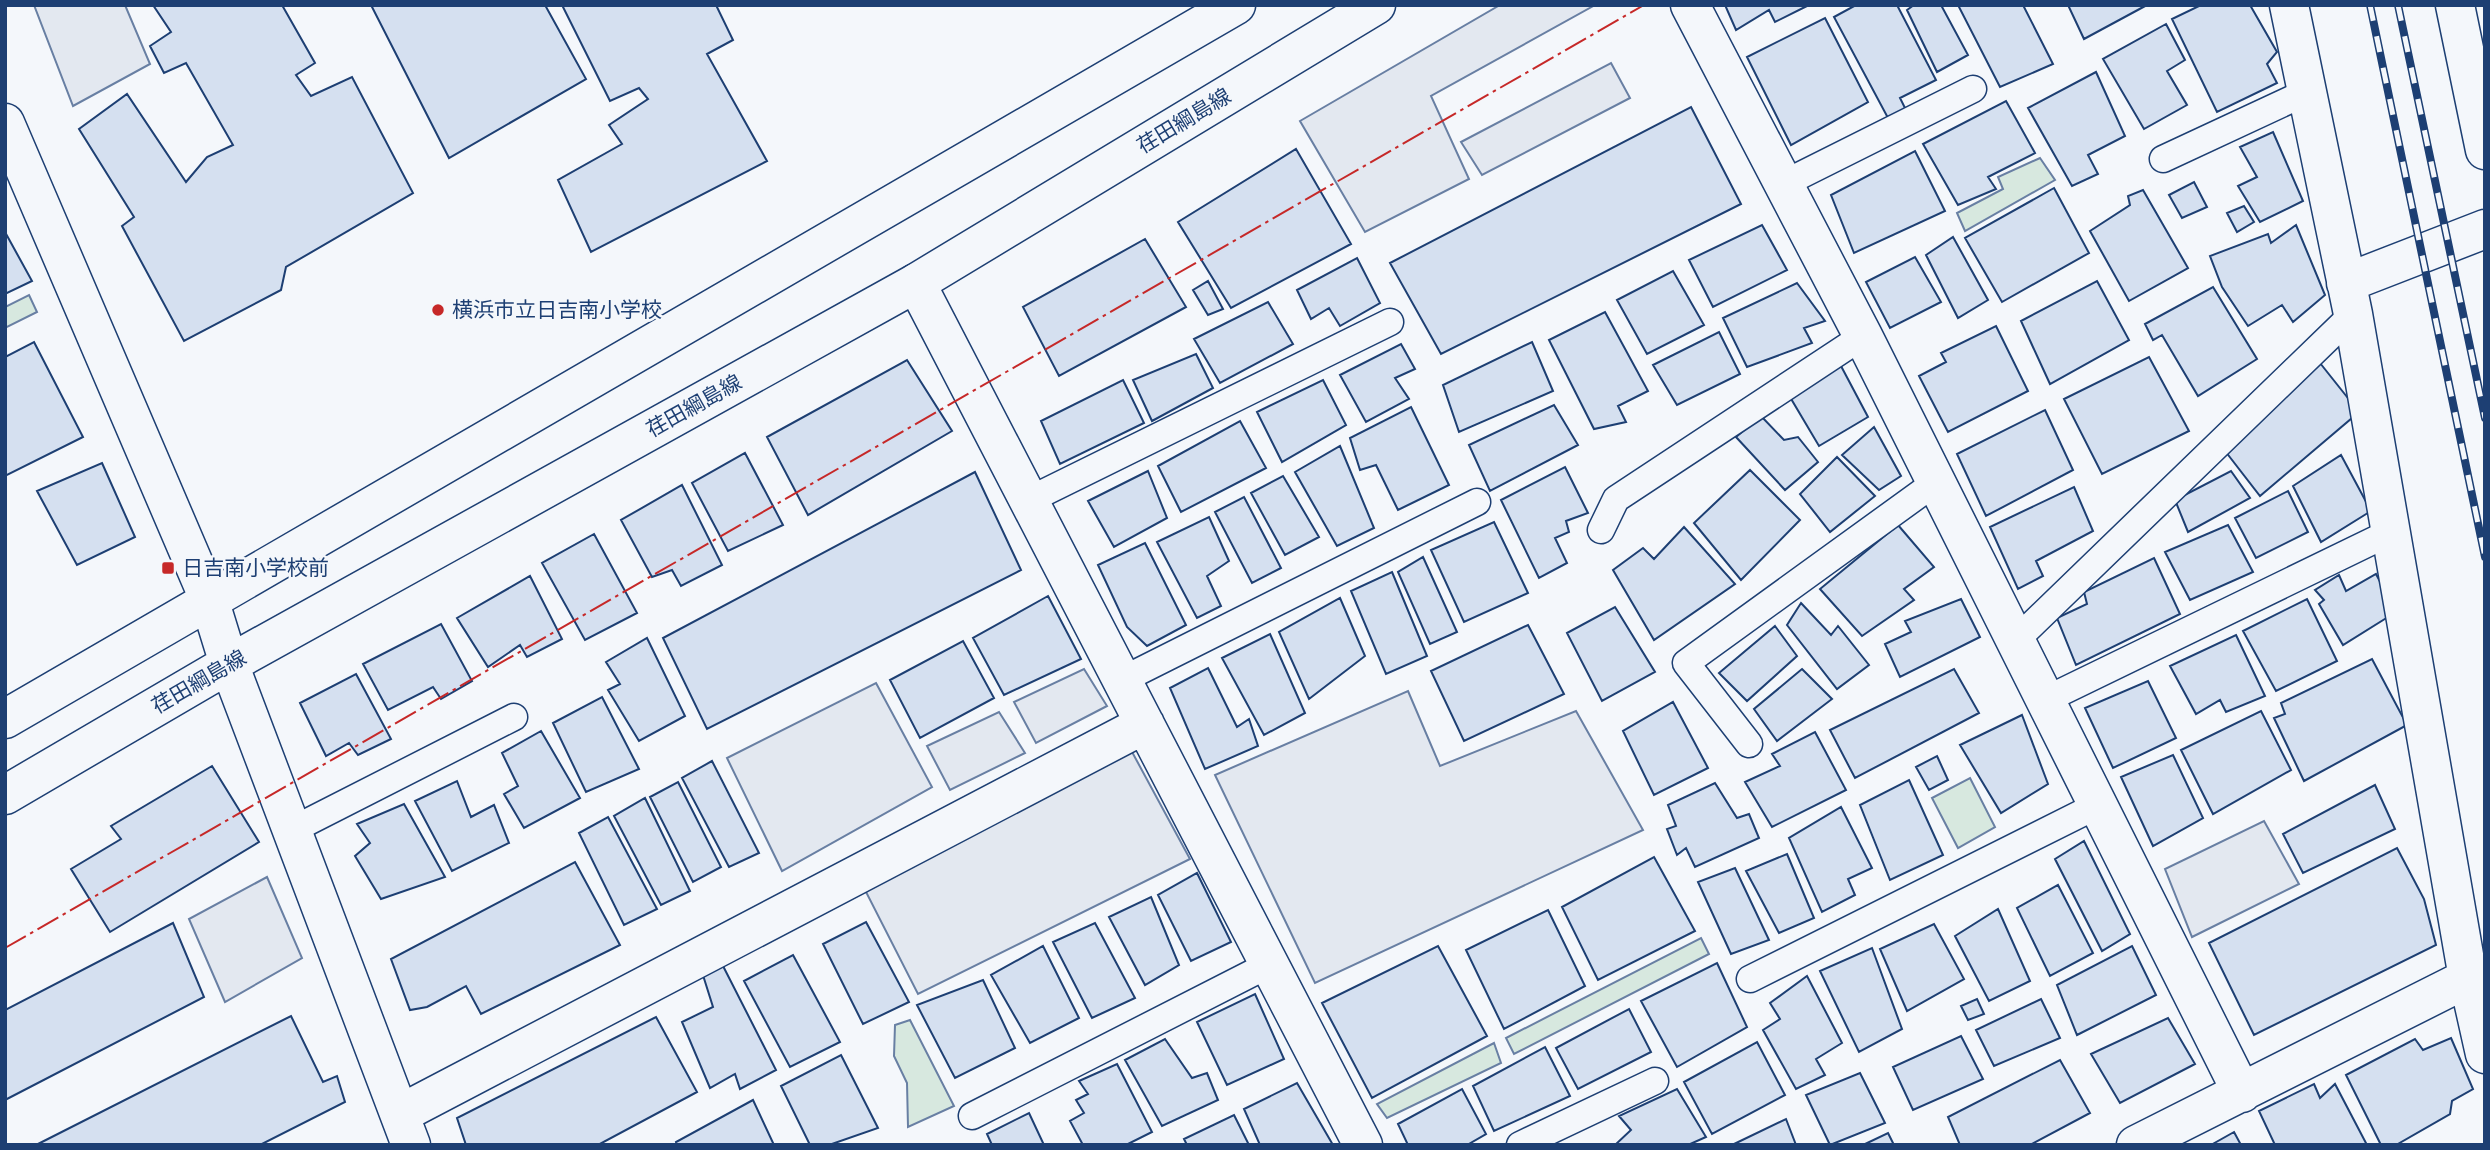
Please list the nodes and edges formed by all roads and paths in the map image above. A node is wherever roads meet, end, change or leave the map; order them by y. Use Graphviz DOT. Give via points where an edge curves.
graph roads {
  1 [pos="1236,5"];
  2 [pos="1376,5"];
  3 [pos="1690,5"];
  4 [pos="2289,5"];
  5 [pos="2455,5"];
  6 [pos="1973,89"];
  7 [pos="2307,92"];
  8 [pos="5,122"];
  9 [pos="2485,150"];
  10 [pos="2162,159"];
  11 [pos="1783,184"];
  12 [pos="2485,229"];
  13 [pos="916,283"];
  14 [pos="2349,298"];
  15 [pos="1390,322"];
  16 [pos="1863,336"];
  17 [pos="1936,482"];
  18 [pos="1029,500"];
  19 [pos="1477,502"];
  20 [pos="1601,530"];
  21 [pos="2391,532"];
  22 [pos="209,599"];
  23 [pos="2015,641"];
  24 [pos="229,664"];
  25 [pos="1122,680"];
  26 [pos="2045,700"];
  27 [pos="514,717"];
  28 [pos="5,719"];
  29 [pos="1145,724"];
  30 [pos="1749,744"];
  31 [pos="5,795"];
  32 [pos="2098,806"];
  33 [pos="292,830"];
  34 [pos="1269,964"];
  35 [pos="2468,978"];
  36 [pos="1750,979"];
  37 [pos="2485,1054"];
  38 [pos="1655,1080"];
  39 [pos="2242,1093"];
  40 [pos="972,1116"];
  41 [pos="406,1129"];
  42 [pos="1363,1145"];
  43 [pos="1520,1145"];
  44 [pos="2136,1145"];
  1 -- 22 [label="street"];
  2 -- 13 [label="street, 荏田綱島線"];
  3 -- 11 [label="street"];
  4 -- 7 [label="street"];
  5 -- 9 [label="street"];
  6 -- 11 [label="lane"];
  7 -- 10 [label="lane"];
  7 -- 14 [label="street"];
  8 -- 22 [label="street"];
  11 -- 16 [label="street"];
  12 -- 14 [label="street"];
  13 -- 18 [label="street"];
  13 -- 24 [label="street, 荏田綱島線"];
  14 -- 21 [label="street"];
  14 -- 23 [label="lane"];
  15 -- 18 [label="lane"];
  16 -- 17 [label="street"];
  16 -- 20 [label="lane" via="1616,499"];
  17 -- 23 [label="street"];
  17 -- 30 [label="lane" via="1686,663"];
  18 -- 25 [label="street"];
  19 -- 25 [label="lane"];
  21 -- 26 [label="lane"];
  21 -- 35 [label="street"];
  22 -- 24 [label="street"];
  22 -- 28 [label="street"];
  23 -- 26 [label="street"];
  24 -- 31 [label="street, 荏田綱島線"];
  24 -- 33 [label="street"];
  25 -- 29 [label="street"];
  26 -- 32 [label="street"];
  27 -- 33 [label="lane"];
  29 -- 34 [label="street"];
  29 -- 41 [label="street"];
  32 -- 36 [label="lane"];
  32 -- 39 [label="street"];
  33 -- 41 [label="street"];
  34 -- 40 [label="lane"];
  34 -- 42 [label="street"];
  35 -- 37 [label="street"];
  35 -- 39 [label="street"];
  38 -- 43 [label="lane"];
  39 -- 44 [label="street"];
}
